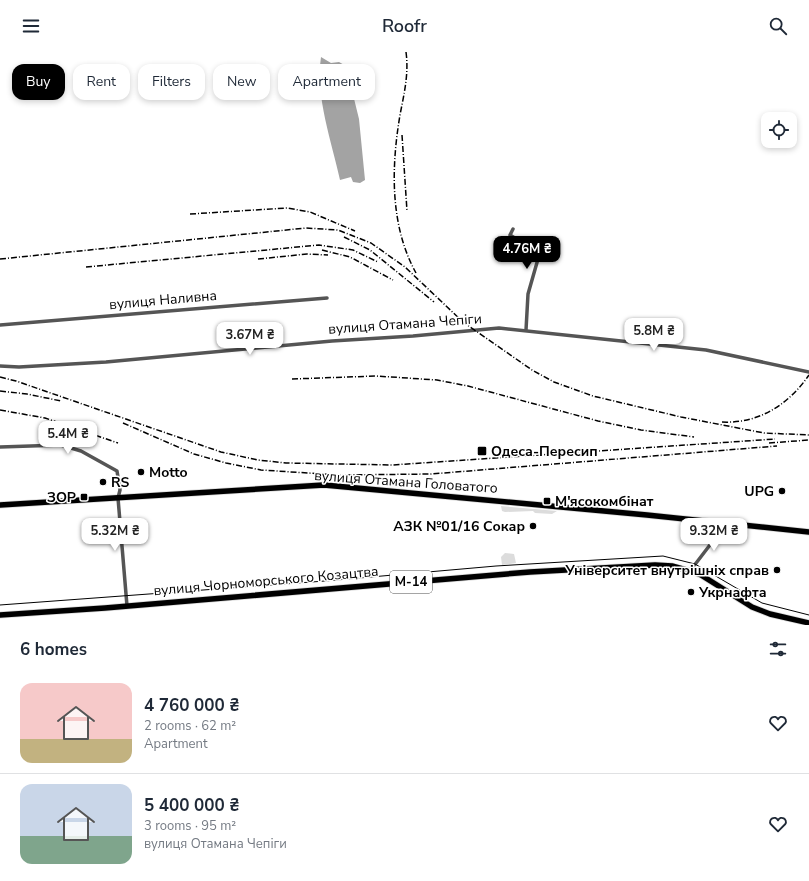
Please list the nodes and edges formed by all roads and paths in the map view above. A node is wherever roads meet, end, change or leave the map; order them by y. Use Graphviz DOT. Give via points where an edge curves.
graph roads {
  1 [pos="514,229"];
  2 [pos="327,298"];
  3 [pos="0,325"];
  4 [pos="526,330"];
  5 [pos="0,366"];
  6 [pos="809,372"];
  7 [pos="0,447"];
  8 [pos="118,498"];
  9 [pos="0,505"];
  10 [pos="726,524"];
  11 [pos="809,532"];
  12 [pos="690,570"];
  13 [pos="127,606"];
  14 [pos="0,615"];
  15 [pos="809,623"];
  1 -- 4 [label="street" via="510,235 538,259 528,294"];
  2 -- 3 [label="street, вулиця Наливна"];
  4 -- 5 [label="street, вулиця Отамана Чепіги" via="499,328 106,362"];
  4 -- 6 [label="street, вулиця Отамана Чепіги" via="706,350"];
  7 -- 8 [label="street" via="55,444 81,451 117,471 120,490"];
  8 -- 9 [label="main road, вулиця Отамана Головатого"];
  8 -- 10 [label="main road, вулиця Отамана Головатого" via="324,485"];
  8 -- 13 [label="street"];
  10 -- 11 [label="main road, вулиця Отамана Головатого"];
  10 -- 12 [label="street"];
  12 -- 13 [label="main road, вулиця Чорноморського Козацтва / М-14" via="655,565 535,572"];
  12 -- 15 [label="main road, вулиця Чорноморського Козацтва / М-14" via="752,607"];
  13 -- 14 [label="main road, вулиця Чорноморського Козацтва / М-14"];
}
